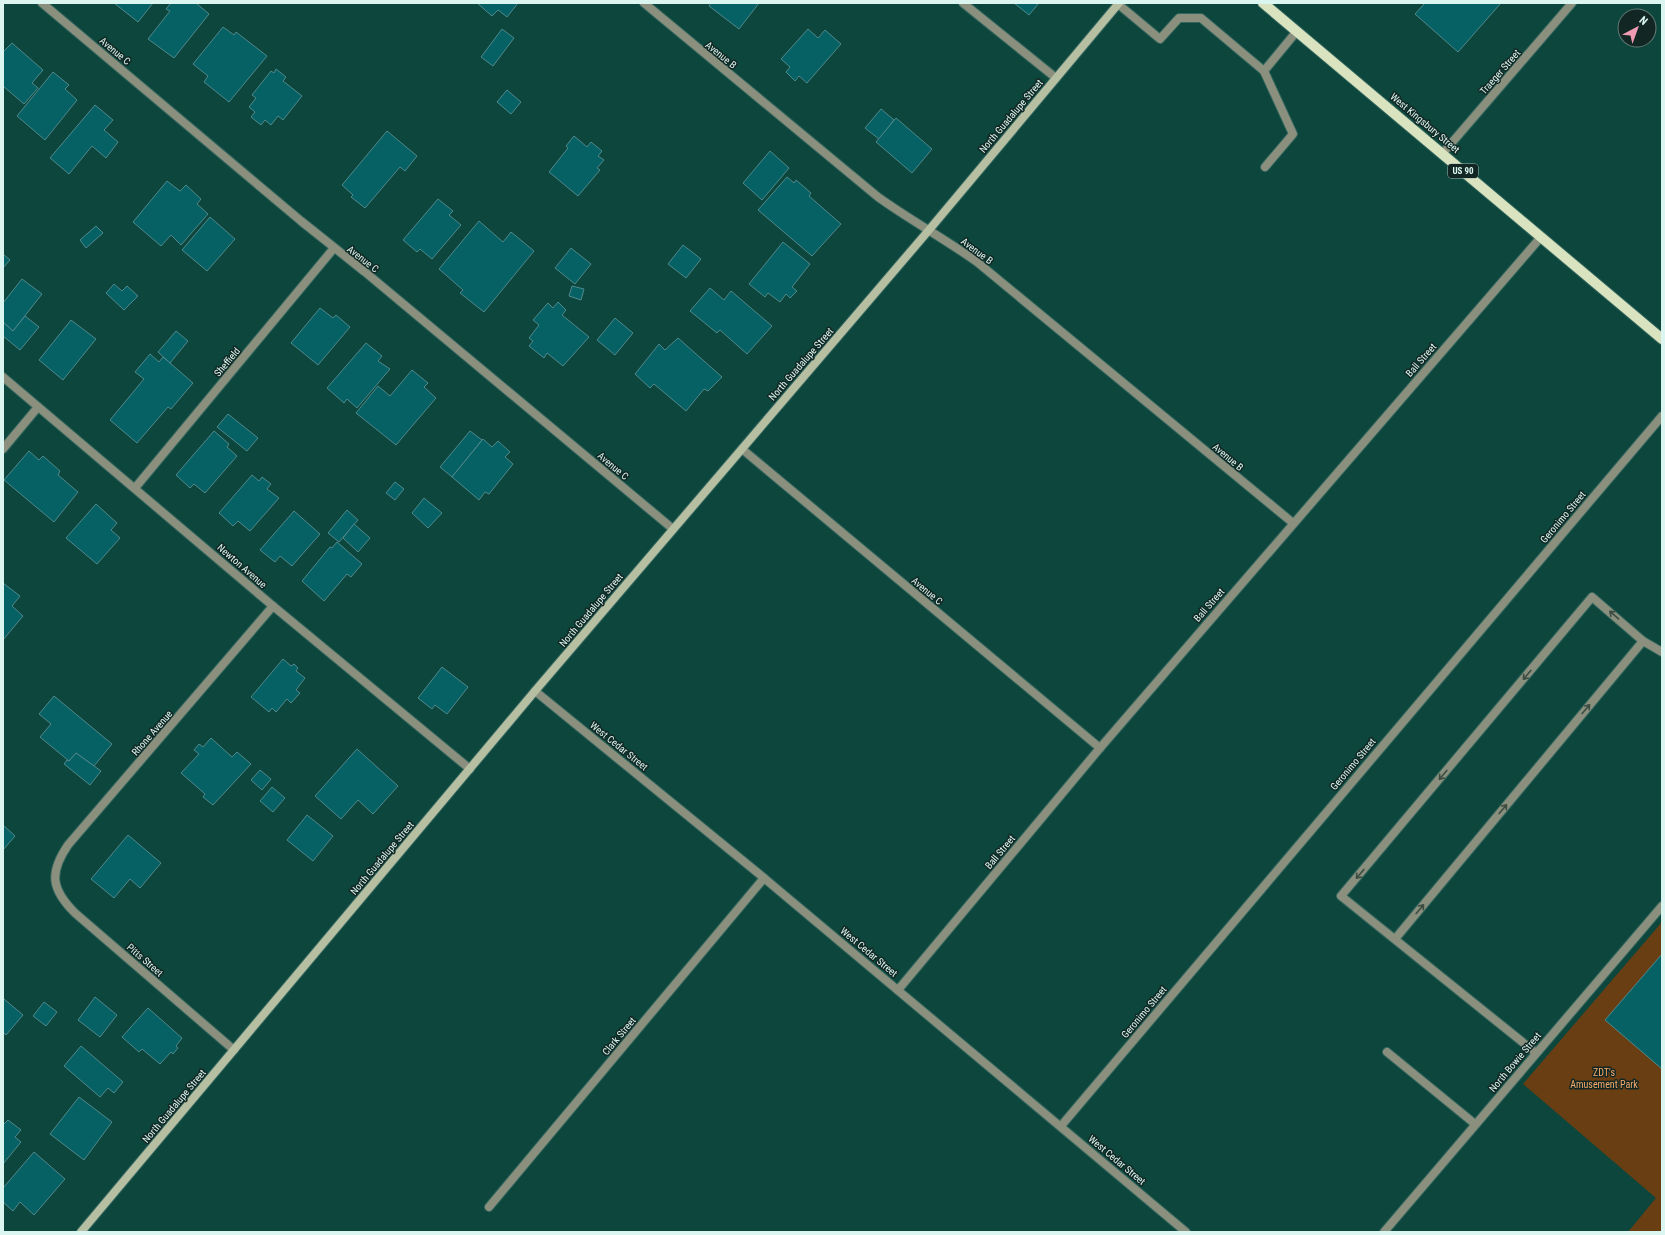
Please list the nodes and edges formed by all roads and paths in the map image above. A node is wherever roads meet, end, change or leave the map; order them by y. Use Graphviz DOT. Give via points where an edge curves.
graph roads {
  1 [pos="42,3"];
  2 [pos="644,3"];
  3 [pos="963,3"];
  4 [pos="1119,3"];
  5 [pos="1263,3"];
  6 [pos="1572,3"];
  7 [pos="1297,31"];
  8 [pos="1264,71"];
  9 [pos="1056,78"];
  10 [pos="1443,153"];
  11 [pos="1265,167"];
  12 [pos="929,230"];
  13 [pos="1541,237"];
  14 [pos="334,248"];
  15 [pos="1662,339"];
  16 [pos="3,377"];
  17 [pos="38,407"];
  18 [pos="1662,416"];
  19 [pos="3,449"];
  20 [pos="742,449"];
  21 [pos="135,488"];
  22 [pos="1293,523"];
  23 [pos="673,529"];
  24 [pos="273,606"];
  25 [pos="1643,641"];
  26 [pos="1662,652"];
  27 [pos="535,691"];
  28 [pos="1100,748"];
  29 [pos="470,769"];
  30 [pos="55,877"];
  31 [pos="764,878"];
  32 [pos="1662,906"];
  33 [pos="1395,938"];
  34 [pos="898,990"];
  35 [pos="234,1050"];
  36 [pos="1387,1052"];
  37 [pos="1536,1053"];
  38 [pos="1475,1124"];
  39 [pos="1061,1126"];
  40 [pos="489,1207"];
  41 [pos="81,1232"];
  42 [pos="1186,1232"];
  43 [pos="1384,1232"];
  1 -- 14 [label="street, Avenue C"];
  2 -- 12 [label="street, Avenue B" via="878,197"];
  3 -- 9 [label="street"];
  4 -- 8 [label="street" via="1160,39 1179,18 1201,18"];
  4 -- 9 [label="street, North Guadalupe Street"];
  5 -- 7 [label="main road, West Kingsbury Street / US 90"];
  6 -- 10 [label="street, Traeger Street"];
  7 -- 8 [label="street"];
  7 -- 10 [label="main road, West Kingsbury Street / US 90"];
  8 -- 11 [label="street" via="1293,134"];
  9 -- 12 [label="street, North Guadalupe Street"];
  10 -- 13 [label="main road, West Kingsbury Street / US 90"];
  12 -- 20 [label="street, North Guadalupe Street"];
  12 -- 22 [label="street, Avenue B" via="977,262"];
  13 -- 15 [label="main road, West Kingsbury Street / US 90"];
  13 -- 22 [label="street, Ball Street"];
  14 -- 21 [label="street, Sheffield"];
  14 -- 23 [label="street, Avenue C"];
  16 -- 17 [label="street, Newton Avenue"];
  17 -- 19 [label="street"];
  17 -- 21 [label="street, Newton Avenue"];
  18 -- 39 [label="street, Geronimo Street"];
  20 -- 23 [label="street, North Guadalupe Street"];
  20 -- 28 [label="street, Avenue C"];
  21 -- 24 [label="street, Newton Avenue"];
  22 -- 28 [label="street, Ball Street"];
  23 -- 27 [label="street, North Guadalupe Street"];
  24 -- 29 [label="street, Newton Avenue"];
  24 -- 30 [label="street, Rhone Avenue" via="68,845 60,856"];
  25 -- 26 [label="street"];
  33 -- 25 [label="street, one-way"];
  25 -- 33 [label="street, one-way" via="1592,597 1342,896"];
  27 -- 29 [label="street, North Guadalupe Street"];
  27 -- 31 [label="street, West Cedar Street"];
  28 -- 34 [label="street, Ball Street"];
  29 -- 35 [label="street, North Guadalupe Street"];
  30 -- 35 [label="street, Pitts Street" via="62,901 75,914"];
  31 -- 34 [label="street, West Cedar Street"];
  31 -- 40 [label="street, Clark Street"];
  32 -- 37 [label="street, North Bowie Street"];
  33 -- 37 [label="street"];
  34 -- 39 [label="street, West Cedar Street"];
  35 -- 41 [label="street, North Guadalupe Street"];
  36 -- 38 [label="street"];
  37 -- 38 [label="street, North Bowie Street"];
  38 -- 43 [label="street, North Bowie Street"];
  39 -- 42 [label="street, West Cedar Street"];
}
